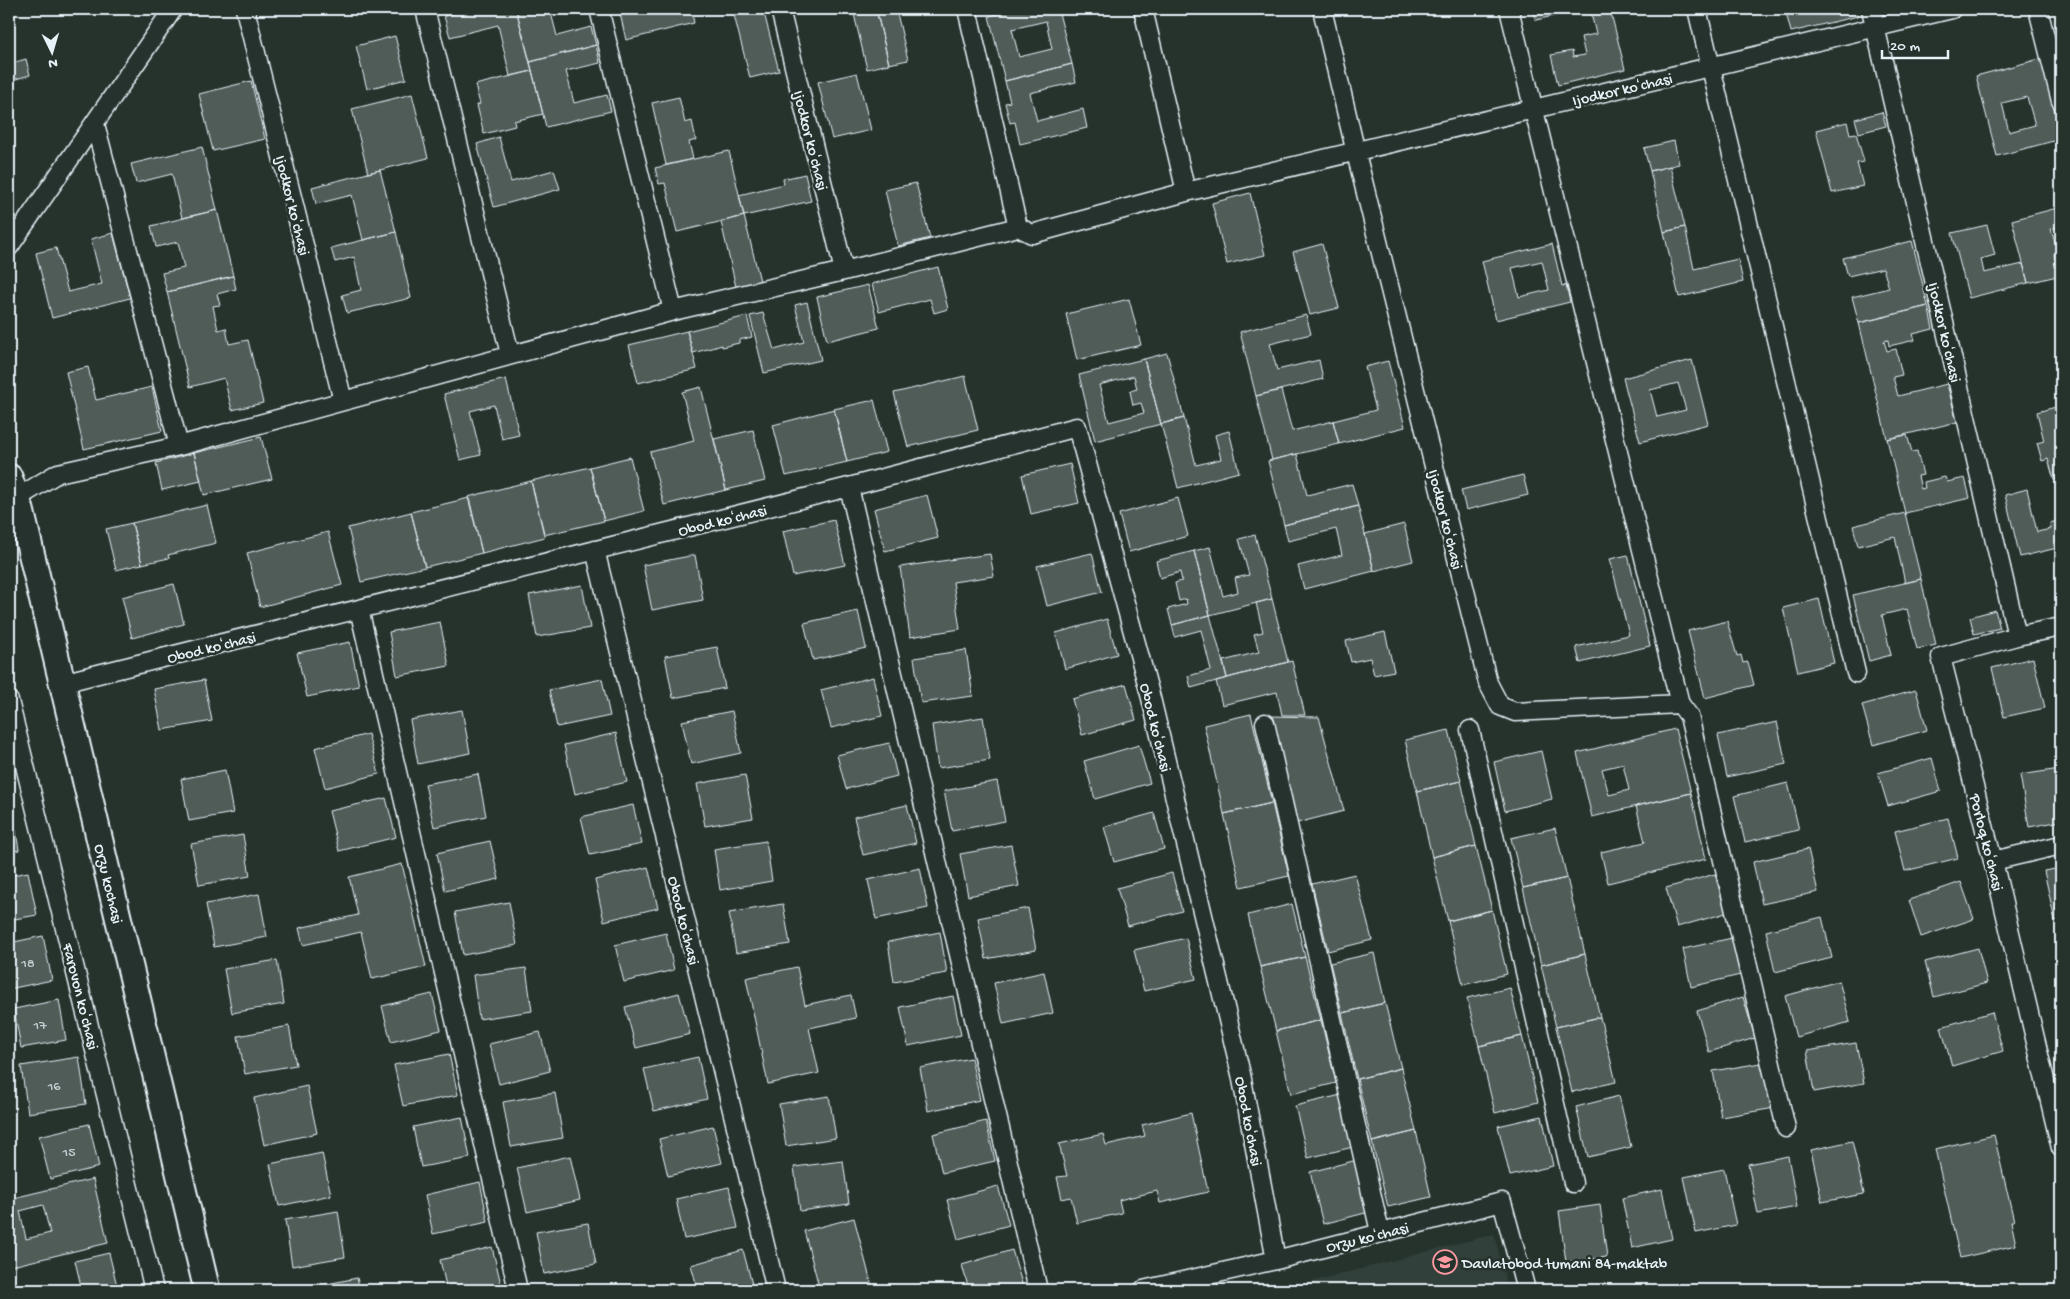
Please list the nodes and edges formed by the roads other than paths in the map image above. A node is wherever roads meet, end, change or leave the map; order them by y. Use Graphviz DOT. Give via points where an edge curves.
graph roads {
  1 [pos="173,9"];
  2 [pos="245,9"];
  3 [pos="424,9"];
  4 [pos="599,9"];
  5 [pos="780,9"];
  6 [pos="967,9"];
  7 [pos="1142,9"];
  8 [pos="1322,9"];
  9 [pos="1509,9"];
  10 [pos="1697,9"];
  11 [pos="1871,9"];
  12 [pos="1952,9"];
  13 [pos="2038,9"];
  14 [pos="1876,27"];
  15 [pos="1711,66"];
  16 [pos="2061,101"];
  17 [pos="1533,109"];
  18 [pos="95,124"];
  19 [pos="1356,153"];
  20 [pos="1186,192"];
  21 [pos="1018,226"];
  22 [pos="9,247"];
  23 [pos="844,271"];
  24 [pos="673,311"];
  25 [pos="510,354"];
  26 [pos="343,401"];
  27 [pos="179,446"];
  28 [pos="13,488"];
  29 [pos="849,488"];
  30 [pos="595,550"];
  31 [pos="359,609"];
  32 [pos="2061,627"];
  33 [pos="2017,636"];
  34 [pos="1856,673"];
  35 [pos="62,682"];
  36 [pos="9,701"];
  37 [pos="1685,710"];
  38 [pos="1265,723"];
  39 [pos="1470,730"];
  40 [pos="2061,845"];
  41 [pos="1993,862"];
  42 [pos="1786,1128"];
  43 [pos="2061,1148"];
  44 [pos="1573,1183"];
  45 [pos="1380,1232"];
  46 [pos="1276,1260"];
  47 [pos="154,1290"];
  48 [pos="206,1290"];
  49 [pos="518,1290"];
  50 [pos="776,1290"];
  51 [pos="1038,1290"];
  52 [pos="1143,1290"];
  53 [pos="1526,1290"];
  1 -- 18 [label="street"];
  2 -- 26 [label="street, Ijodkor koʻchasi"];
  3 -- 25 [label="street"];
  4 -- 24 [label="street"];
  5 -- 23 [label="street, Ijodkor koʻchasi"];
  6 -- 21 [label="street"];
  7 -- 20 [label="street"];
  8 -- 19 [label="street, Ijodkor koʻchasi"];
  9 -- 17 [label="street"];
  10 -- 15 [label="street"];
  11 -- 14 [label="street, Ijodkor koʻchasi"];
  12 -- 14 [label="street, Ijodkor koʻchasi"];
  13 -- 16 [label="street"];
  14 -- 15 [label="street, Ijodkor koʻchasi"];
  14 -- 33 [label="street, Ijodkor koʻchasi"];
  15 -- 17 [label="street, Ijodkor koʻchasi"];
  15 -- 34 [label="street"];
  17 -- 19 [label="street, Ijodkor koʻchasi"];
  17 -- 37 [label="street"];
  18 -- 22 [label="street"];
  18 -- 27 [label="street"];
  19 -- 20 [label="street, Ijodkor koʻchasi"];
  19 -- 37 [label="street, Ijodkor koʻchasi" via="1488,683 1500,706 1515,712"];
  20 -- 21 [label="street, Ijodkor koʻchasi" via="1032,234"];
  21 -- 23 [label="street, Ijodkor koʻchasi"];
  23 -- 24 [label="street, Ijodkor koʻchasi"];
  24 -- 25 [label="street, Ijodkor koʻchasi"];
  25 -- 26 [label="street, Ijodkor koʻchasi"];
  26 -- 27 [label="street, Ijodkor koʻchasi"];
  27 -- 28 [label="street, Ijodkor koʻchasi" via="58,473"];
  28 -- 35 [label="main road, Orzu kochasi"];
  29 -- 30 [label="street, Obod koʻchasi"];
  29 -- 46 [label="street, Obod koʻchasi" via="1077,427 1151,698 1239,1065"];
  29 -- 51 [label="street"];
  30 -- 31 [label="street, Obod koʻchasi"];
  30 -- 50 [label="street, Obod koʻchasi"];
  31 -- 35 [label="street, Obod koʻchasi"];
  31 -- 49 [label="street"];
  32 -- 33 [label="street, Porloq koʻchasi"];
  33 -- 41 [label="street, Porloq koʻchasi" via="1941,657"];
  35 -- 48 [label="main road, Orzu kochasi"];
  36 -- 47 [label="street, Farovon koʻchasi"];
  37 -- 42 [label="street"];
  38 -- 45 [label="street"];
  39 -- 44 [label="street"];
  40 -- 41 [label="street"];
  41 -- 43 [label="street, Porloq koʻchasi"];
  45 -- 46 [label="street, Orzu koʻchasi"];
  45 -- 53 [label="street, Orzu koʻchasi" via="1502,1202"];
  46 -- 52 [label="street, Orzu koʻchasi"];
}
